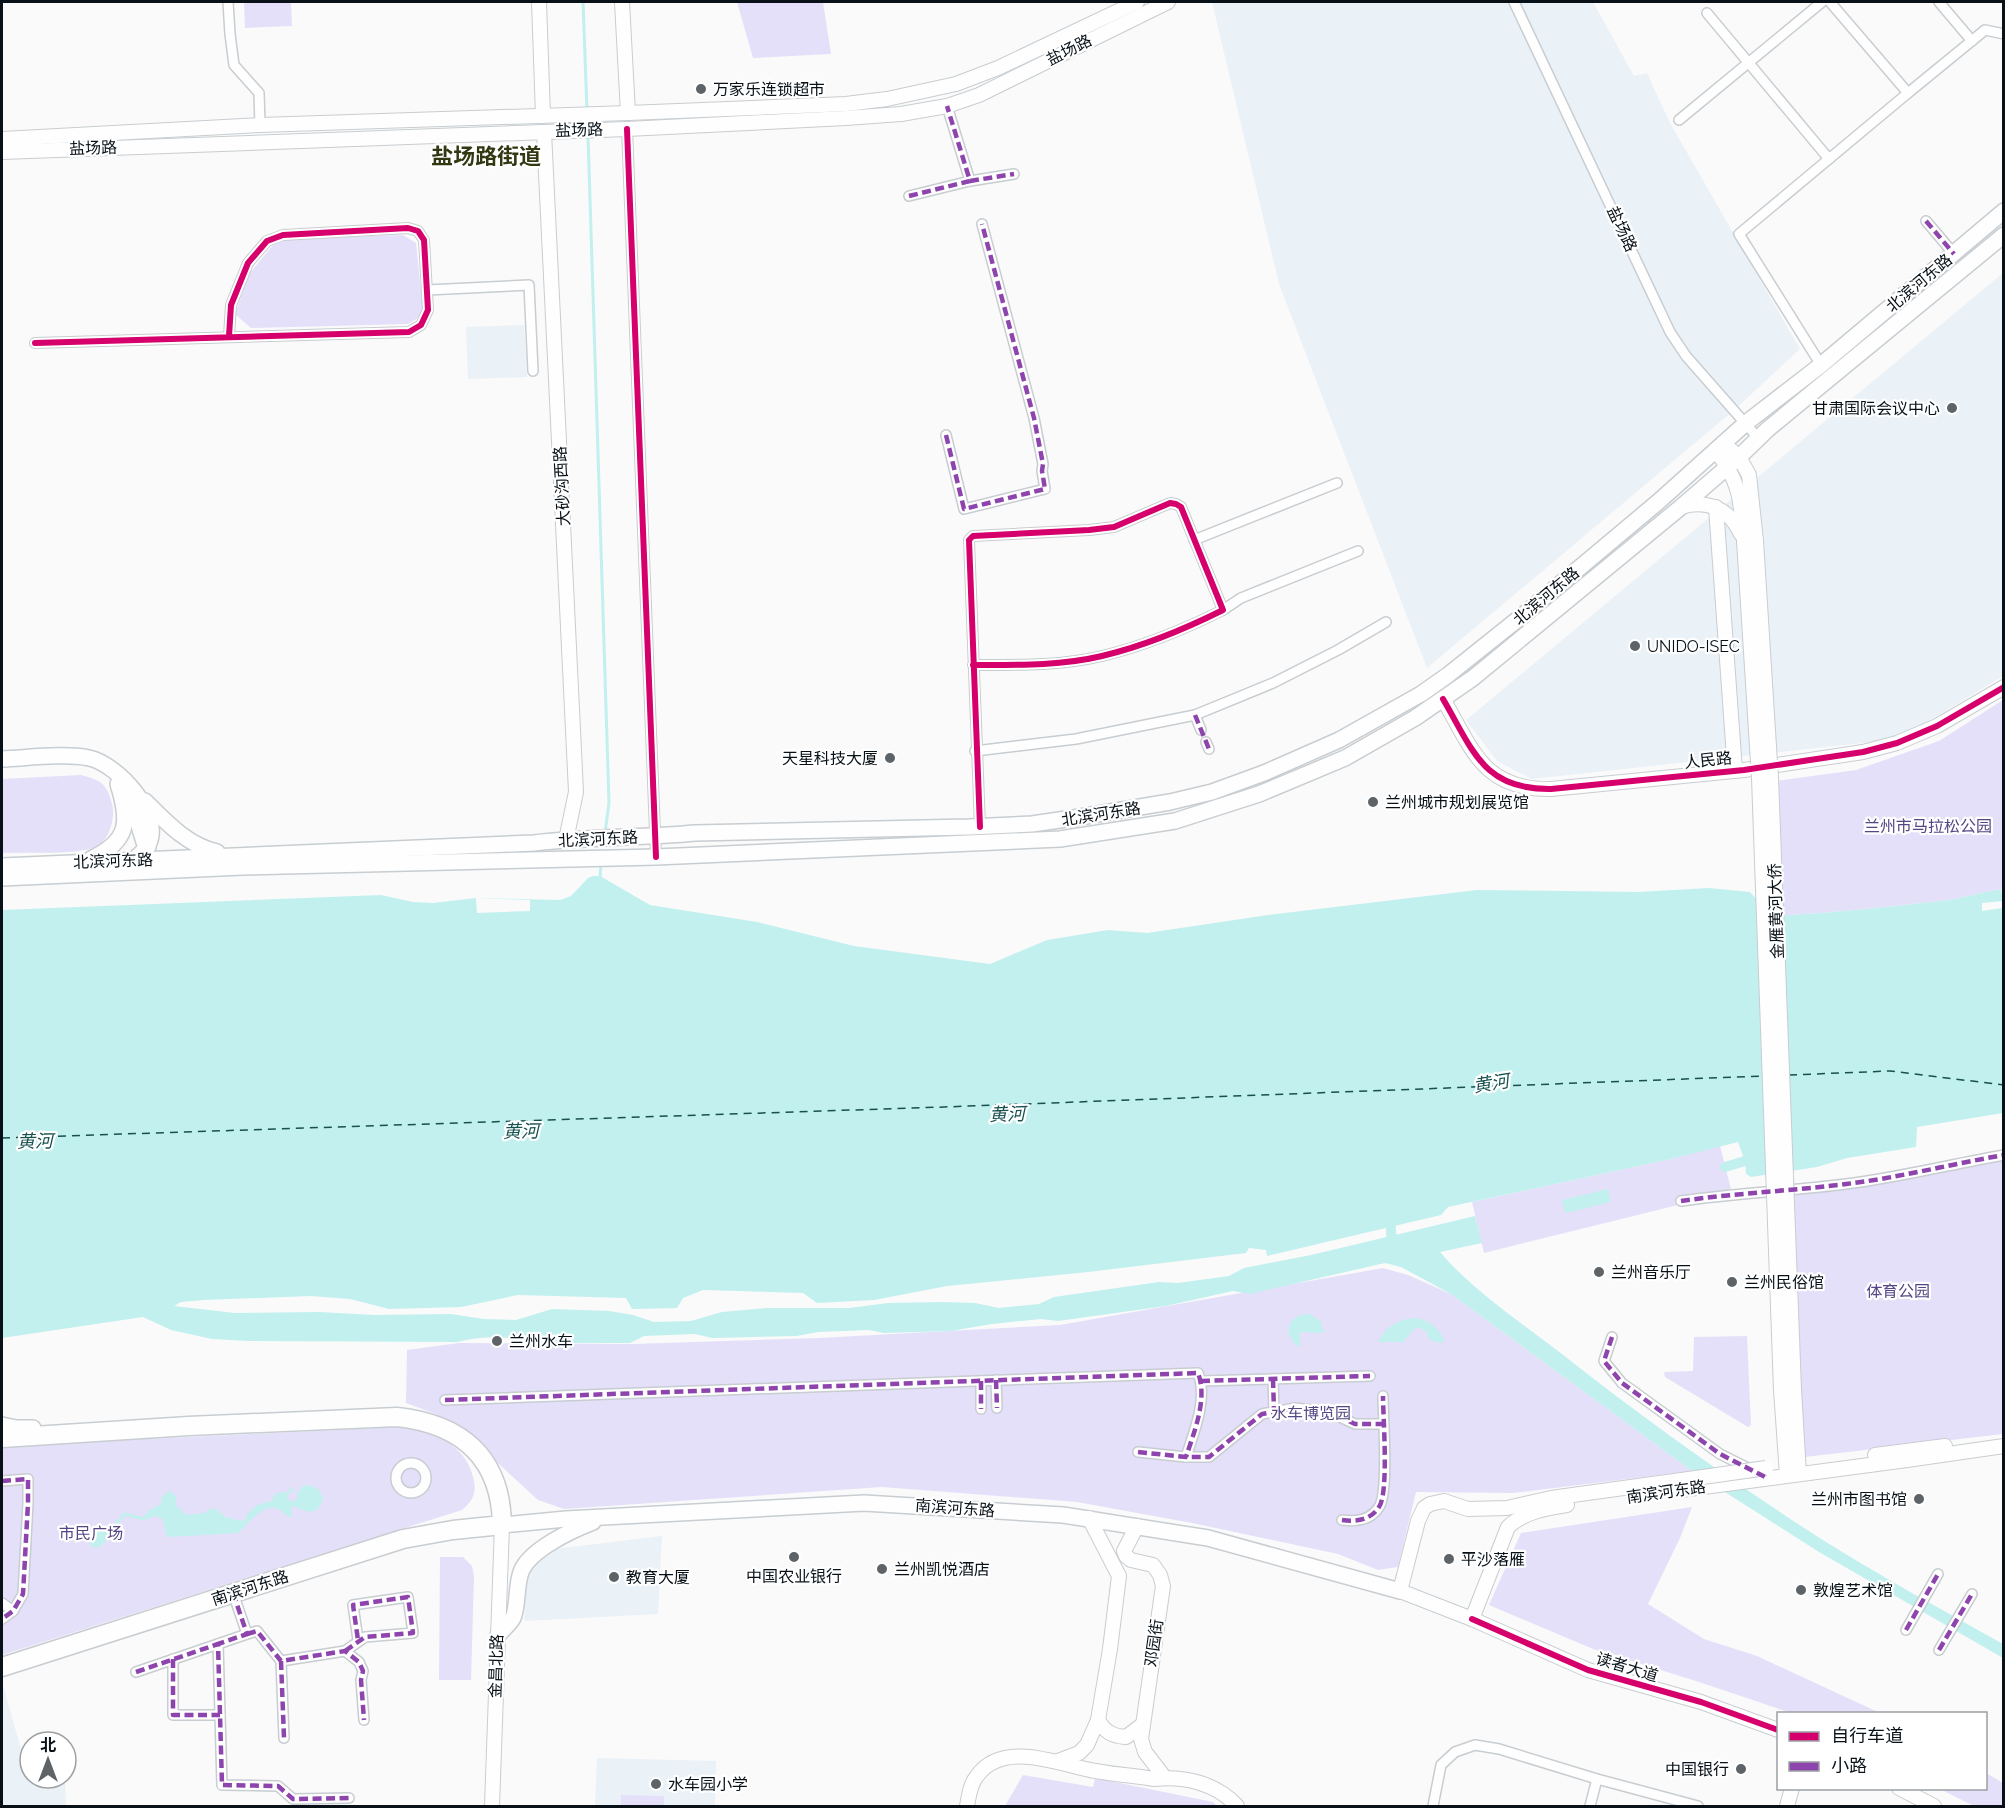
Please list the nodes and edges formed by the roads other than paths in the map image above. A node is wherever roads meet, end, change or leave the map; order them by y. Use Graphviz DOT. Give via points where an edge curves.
graph roads {
  1 [pos="228,2"];
  2 [pos="539,2"];
  3 [pos="622,2"];
  4 [pos="1137,2"];
  5 [pos="1168,2"];
  6 [pos="1514,2"];
  7 [pos="1822,2"];
  8 [pos="1830,2"];
  9 [pos="1939,2"];
  10 [pos="1707,13"];
  11 [pos="2004,34"];
  12 [pos="1972,41"];
  13 [pos="1748,63"];
  14 [pos="1908,93"];
  15 [pos="947,106"];
  16 [pos="627,113"];
  17 [pos="543,116"];
  18 [pos="1679,120"];
  19 [pos="260,125"];
  20 [pos="627,129"];
  21 [pos="544,132"];
  22 [pos="2,138"];
  23 [pos="2,152"];
  24 [pos="1828,159"];
  25 [pos="1014,174"];
  26 [pos="970,181"];
  27 [pos="909,196"];
  28 [pos="2004,211"];
  29 [pos="1926,221"];
  30 [pos="982,224"];
  31 [pos="2004,235"];
  32 [pos="1954,254"];
  33 [pos="427,290"];
  34 [pos="229,336"];
  35 [pos="35,343"];
  36 [pos="1821,365"];
  37 [pos="533,371"];
  38 [pos="1746,423"];
  39 [pos="945,435"];
  40 [pos="1759,439"];
  41 [pos="1719,447"];
  42 [pos="1734,462"];
  43 [pos="1337,483"];
  44 [pos="1681,507"];
  45 [pos="1716,507"];
  46 [pos="1194,540"];
  47 [pos="1750,541"];
  48 [pos="1358,550"];
  49 [pos="1223,610"];
  50 [pos="1386,622"];
  51 [pos="973,665"];
  52 [pos="2004,687"];
  53 [pos="1443,699"];
  54 [pos="1195,715"];
  55 [pos="1201,730"];
  56 [pos="975,751"];
  57 [pos="2,759"];
  58 [pos="2,766"];
  59 [pos="1735,771"];
  60 [pos="118,784"];
  61 [pos="134,790"];
  62 [pos="980,827"];
  63 [pos="649,837"];
  64 [pos="566,840"];
  65 [pos="147,846"];
  66 [pos="238,856"];
  67 [pos="650,857"];
  68 [pos="161,859"];
  69 [pos="133,860"];
  70 [pos="85,862"];
  71 [pos="2,866"];
  72 [pos="195,869"];
  73 [pos="101,873"];
  74 [pos="2,878"];
  75 [pos="2004,1155"];
  76 [pos="1682,1201"];
  77 [pos="1612,1337"];
  78 [pos="1370,1376"];
  79 [pos="1273,1379"];
  80 [pos="996,1380"];
  81 [pos="981,1381"];
  82 [pos="1201,1381"];
  83 [pos="1383,1396"];
  84 [pos="445,1400"];
  85 [pos="997,1408"];
  86 [pos="981,1409"];
  87 [pos="1274,1411"];
  88 [pos="1383,1424"];
  89 [pos="6,1430"];
  90 [pos="2004,1436"];
  91 [pos="2004,1446"];
  92 [pos="1138,1452"];
  93 [pos="1186,1457"];
  94 [pos="1793,1470"];
  95 [pos="1766,1473"];
  96 [pos="2,1481"];
  97 [pos="1697,1482"];
  98 [pos="603,1517"];
  99 [pos="1089,1518"];
  100 [pos="1342,1520"];
  101 [pos="502,1525"];
  102 [pos="1137,1526"];
  103 [pos="1938,1574"];
  104 [pos="1400,1591"];
  105 [pos="233,1593"];
  106 [pos="1972,1594"];
  107 [pos="2,1603"];
  108 [pos="13,1611"];
  109 [pos="2,1618"];
  110 [pos="1472,1619"];
  111 [pos="1908,1626"];
  112 [pos="246,1635"];
  113 [pos="498,1635"];
  114 [pos="358,1640"];
  115 [pos="218,1644"];
  116 [pos="1941,1646"];
  117 [pos="345,1651"];
  118 [pos="173,1659"];
  119 [pos="282,1661"];
  120 [pos="2,1667"];
  121 [pos="136,1672"];
  122 [pos="220,1714"];
  123 [pos="364,1720"];
  124 [pos="1098,1720"];
  125 [pos="1142,1725"];
  126 [pos="1777,1729"];
  127 [pos="284,1738"];
  128 [pos="1058,1761"];
  129 [pos="1165,1778"];
  130 [pos="1597,1779"];
  131 [pos="1791,1790"];
  132 [pos="1903,1790"];
  133 [pos="349,1798"];
  134 [pos="492,1806"];
  135 [pos="967,1806"];
  136 [pos="1237,1806"];
  137 [pos="1433,1806"];
  138 [pos="1590,1806"];
  139 [pos="1698,1806"];
  140 [pos="1787,1806"];
  141 [pos="1934,1806"];
  1 -- 19 [label="street" via="234,64 259,93"];
  2 -- 17 [label="main road"];
  3 -- 16 [label="main road"];
  4 -- 16 [label="main road, 盐场路" via="998,68 923,92 846,104"];
  5 -- 15 [label="main road, 盐场路" via="979,95"];
  6 -- 38 [label="street, 盐场路" via="1670,332 1686,356"];
  7 -- 13 [label="street"];
  8 -- 14 [label="street"];
  9 -- 12 [label="street"];
  10 -- 13 [label="street"];
  11 -- 12 [label="street" via="1985,30"];
  12 -- 14 [label="street"];
  13 -- 18 [label="street"];
  13 -- 24 [label="street"];
  14 -- 24 [label="street"];
  15 -- 20 [label="main road, 盐场路" via="846,118"];
  15 -- 26 [label="street"];
  16 -- 17 [label="main road, 盐场路"];
  17 -- 19 [label="main road, 盐场路"];
  19 -- 22 [label="main road, 盐场路"];
  20 -- 21 [label="main road, 盐场路"];
  20 -- 63 [label="street"];
  21 -- 23 [label="main road, 盐场路"];
  21 -- 64 [label="main road, 大砂沟西路" via="576,792"];
  24 -- 36 [label="street" via="1738,234"];
  25 -- 26 [label="street"];
  26 -- 27 [label="street"];
  28 -- 32 [label="main road, 北滨河东路"];
  29 -- 32 [label="street"];
  30 -- 39 [label="street" via="1034,418 1046,489 964,509"];
  31 -- 40 [label="main road, 北滨河东路"];
  32 -- 36 [label="main road, 北滨河东路"];
  33 -- 34 [label="street" via="428,310 421,325 409,332"];
  33 -- 34 [label="street" via="424,240 418,231 408,228 283,235 267,241 248,263 231,305"];
  33 -- 37 [label="street" via="529,285"];
  34 -- 35 [label="street"];
  36 -- 38 [label="main road, 北滨河东路"];
  38 -- 40 [label="street, 盐场路"];
  38 -- 41 [label="main road, 北滨河东路"];
  40 -- 42 [label="main road, 北滨河东路"];
  41 -- 42 [label="main road"];
  41 -- 62 [label="main road, 北滨河东路" via="1448,675 1339,740 1212,792 1042,822"];
  42 -- 44 [label="main road, 北滨河东路"];
  42 -- 47 [label="main road, 金雁黄河大侨"];
  43 -- 46 [label="street"];
  44 -- 45 [label="main road" via="1697,503"];
  44 -- 53 [label="main road, 北滨河东路"];
  45 -- 47 [label="main road" via="1731,517"];
  45 -- 59 [label="main road"];
  46 -- 49 [label="street"];
  46 -- 51 [label="street" via="1181,507 1170,503 1114,527 973,536 969,540"];
  47 -- 94 [label="main road, 金雁黄河大侨, bridge"];
  48 -- 49 [label="street" via="1241,598"];
  49 -- 51 [label="street" via="1187,628 1101,656 1037,665"];
  50 -- 54 [label="street" via="1273,683"];
  51 -- 56 [label="street"];
  52 -- 59 [label="main road, 人民路" via="1937,726 1897,742 1827,759"];
  53 -- 59 [label="main road, 人民路" via="1489,771 1508,783 1529,789"];
  53 -- 67 [label="main road, 北滨河东路" via="1346,758 1259,794 1175,821 1060,839"];
  54 -- 55 [label="street"];
  54 -- 56 [label="street" via="1076,739"];
  56 -- 62 [label="street"];
  57 -- 61 [label="main road" via="88,758 105,763"];
  58 -- 60 [label="main road" via="83,765 107,774"];
  60 -- 65 [label="main road" via="131,801"];
  60 -- 70 [label="main road" via="125,808 124,831 107,851"];
  61 -- 65 [label="main road" via="151,825"];
  61 -- 66 [label="main road" via="162,820 190,841 204,849"];
  62 -- 63 [label="main road, 北滨河东路"];
  63 -- 64 [label="main road, 北滨河东路"];
  63 -- 67 [label="street"];
  64 -- 66 [label="main road, 北滨河东路"];
  65 -- 68 [label="main road"];
  65 -- 69 [label="main road"];
  66 -- 68 [label="main road, 北滨河东路"];
  67 -- 72 [label="main road, 北滨河东路"];
  68 -- 69 [label="main road, 北滨河东路"];
  68 -- 72 [label="main road"];
  69 -- 70 [label="main road, 北滨河东路"];
  69 -- 73 [label="main road"];
  70 -- 71 [label="main road, 北滨河东路"];
  72 -- 73 [label="main road, 北滨河东路"];
  73 -- 74 [label="main road, 北滨河东路"];
  75 -- 76 [label="street" via="1848,1184"];
  77 -- 95 [label="street" via="1604,1361 1622,1383 1720,1454"];
  78 -- 79 [label="street"];
  79 -- 82 [label="street"];
  79 -- 87 [label="street"];
  80 -- 81 [label="street"];
  80 -- 82 [label="street" via="1197,1373"];
  80 -- 85 [label="street"];
  81 -- 84 [label="street"];
  81 -- 86 [label="street"];
  82 -- 93 [label="street" via="1200,1406"];
  83 -- 88 [label="street"];
  87 -- 88 [label="street" via="1295,1408 1329,1412 1355,1424"];
  87 -- 93 [label="street" via="1262,1414 1209,1457"];
  88 -- 100 [label="street" via="1384,1490 1380,1507 1369,1517 1354,1522"];
  89 -- 101 [label="highway" via="397,1417 433,1423 460,1438 485,1462 498,1487"];
  90 -- 94 [label="main road, 南滨河东路"];
  91 -- 94 [label="main road, 南滨河东路"];
  92 -- 93 [label="street"];
  94 -- 95 [label="main road, 南滨河东路"];
  95 -- 97 [label="main road, 南滨河东路, bridge"];
  96 -- 108 [label="street" via="28,1479 23,1594"];
  97 -- 104 [label="main road, 南滨河东路" via="1551,1498 1507,1508 1467,1509 1444,1502 1430,1504 1418,1521"];
  97 -- 110 [label="main road, 南滨河东路" via="1553,1507 1515,1520 1503,1536"];
  98 -- 99 [label="main road, 南滨河东路" via="864,1503"];
  98 -- 101 [label="main road, 南滨河东路"];
  98 -- 113 [label="main road" via="532,1557 522,1569 514,1617"];
  99 -- 102 [label="main road, 南滨河东路"];
  99 -- 124 [label="main road" via="1119,1576"];
  101 -- 105 [label="highway, 南滨河东路" via="403,1539"];
  101 -- 113 [label="main road, 金昌北路"];
  102 -- 104 [label="main road, 南滨河东路" via="1208,1538"];
  102 -- 125 [label="main road, 邓园街" via="1124,1551 1126,1556 1154,1565 1163,1586"];
  103 -- 111 [label="street"];
  104 -- 110 [label="main road, 南滨河东路"];
  105 -- 112 [label="street"];
  105 -- 120 [label="highway, 南滨河东路"];
  106 -- 116 [label="street"];
  107 -- 108 [label="street"];
  108 -- 109 [label="street"];
  110 -- 126 [label="main road, 读者大道" via="1588,1670 1701,1702"];
  112 -- 115 [label="street"];
  112 -- 119 [label="street" via="257,1631"];
  113 -- 134 [label="main road, 金昌北路"];
  114 -- 114 [label="street" via="353,1605 408,1597 413,1633"];
  114 -- 117 [label="street"];
  115 -- 118 [label="street"];
  115 -- 122 [label="street"];
  117 -- 119 [label="street"];
  117 -- 123 [label="street" via="359,1662 363,1671"];
  118 -- 121 [label="street"];
  118 -- 122 [label="street" via="173,1715"];
  119 -- 127 [label="street"];
  122 -- 133 [label="street" via="222,1785 278,1786 293,1799"];
  124 -- 125 [label="main road" via="1109,1733 1126,1737"];
  124 -- 128 [label="main road" via="1079,1753"];
  125 -- 129 [label="main road, 邓园街" via="1145,1752"];
  128 -- 129 [label="main road" via="1082,1768"];
  128 -- 135 [label="main road" via="1014,1756 999,1759 975,1777"];
  129 -- 136 [label="main road" via="1207,1784 1226,1794"];
  130 -- 137 [label="street" via="1475,1745 1455,1752 1442,1765"];
  130 -- 138 [label="street"];
  130 -- 139 [label="street"];
  131 -- 140 [label="main road"];
  132 -- 141 [label="main road"];
}
